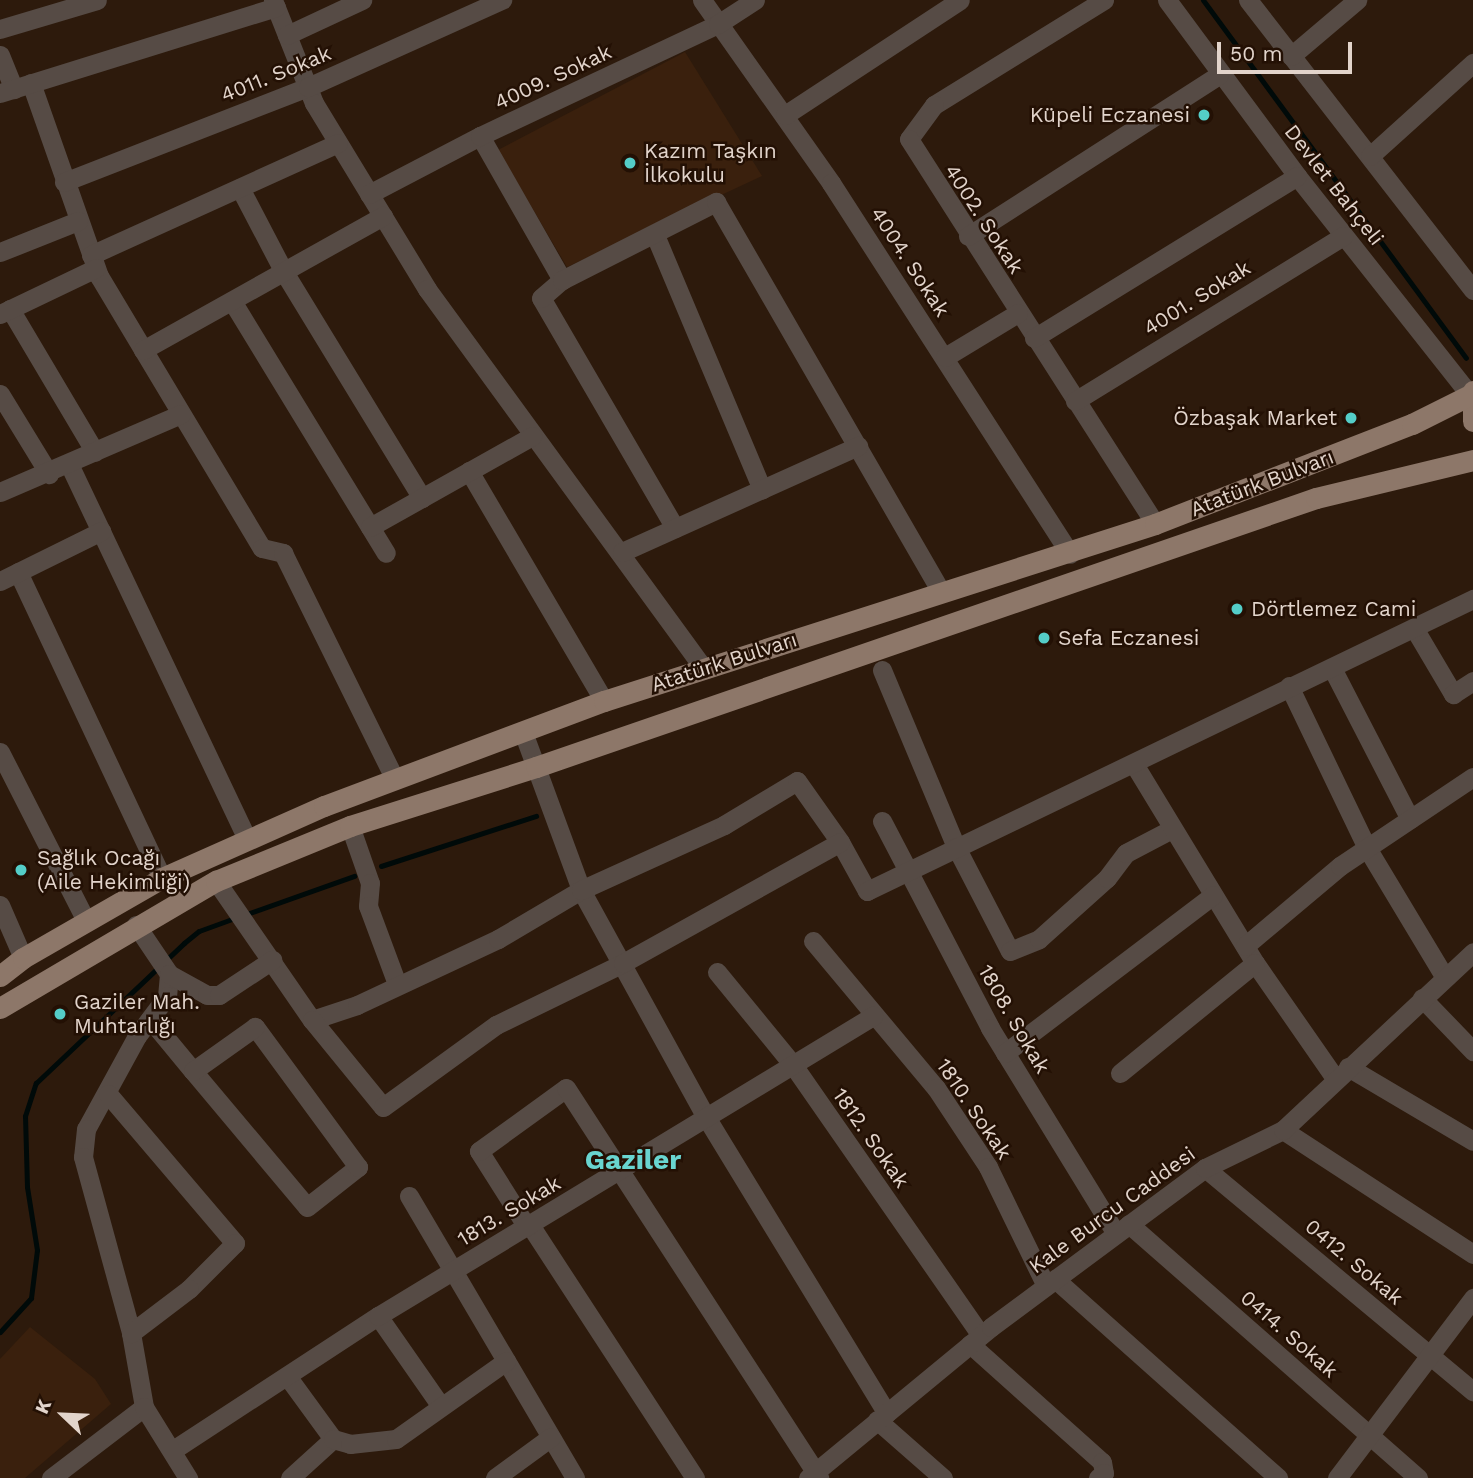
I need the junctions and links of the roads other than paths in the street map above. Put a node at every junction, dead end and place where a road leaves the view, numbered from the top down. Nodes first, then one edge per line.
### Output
1 (97, 0) edge
2 (362, 0) edge
3 (502, 0) edge
4 (702, 0) edge
5 (755, 0) edge
6 (960, 0) edge
7 (1104, 0) edge
8 (1167, 0) edge
9 (1248, 0) edge
10 (1357, 0) edge
11 (274, 4) edge
12 (718, 24) junction
13 (0, 29) edge
14 (287, 35) junction
15 (0, 55) edge
16 (1291, 55) junction
17 (1473, 62) edge
18 (1219, 75) junction
19 (308, 87) junction
20 (15, 88) edge
21 (785, 115) junction
22 (480, 136) junction
23 (338, 143) junction
24 (1370, 156) junction
25 (1297, 176) junction
26 (64, 182) junction
27 (240, 188) junction
28 (369, 194) junction
29 (383, 216) junction
30 (78, 221) junction
31 (655, 235) junction
32 (968, 236) junction
33 (1343, 236) junction
34 (0, 252) edge
35 (94, 261) junction
36 (284, 272) junction
37 (562, 280) junction
38 (1473, 289) edge
39 (232, 301) junction
40 (5, 311) edge
41 (1018, 313) junction
42 (1034, 338) junction
43 (143, 350) junction
44 (945, 357) junction
45 (1471, 393) edge
46 (0, 394) edge
47 (1075, 401) junction
48 (181, 414) junction
49 (1473, 421) edge
50 (532, 436) junction
51 (858, 446) junction
52 (95, 452) junction
53 (1473, 460) edge
54 (69, 464) junction
55 (469, 471) junction
56 (49, 474) junction
57 (762, 489) junction
58 (0, 492) edge
59 (422, 498) junction
60 (1155, 524) junction
61 (370, 527) junction
62 (675, 528) junction
63 (101, 531) junction
64 (622, 552) junction
65 (386, 553) dead end
66 (1070, 554) junction
67 (18, 572) junction
68 (0, 581) edge
69 (941, 592) junction
70 (1473, 599) edge
71 (1414, 628) junction
72 (704, 668) junction
73 (1332, 668) junction
74 (882, 670) dead end
75 (1473, 681) edge
76 (1289, 687) junction
77 (604, 701) junction
78 (523, 732) junction
79 (0, 751) edge
80 (1134, 764) junction
81 (536, 767) junction
82 (1473, 777) edge
83 (395, 780) junction
84 (1410, 819) junction
85 (882, 821) dead end
86 (350, 826) junction
87 (1172, 829) junction
88 (246, 837) junction
89 (840, 842) junction
90 (956, 847) junction
91 (1367, 848) junction
92 (907, 871) junction
93 (162, 878) junction
94 (216, 881) junction
95 (581, 890) junction
96 (1213, 895) junction
97 (0, 905) edge
98 (86, 921) junction
99 (136, 925) junction
100 (813, 942) dead end
101 (1245, 946) junction
102 (1473, 952) edge
103 (23, 958) junction
104 (272, 960) junction
105 (622, 963) junction
106 (1255, 963) junction
107 (164, 967) junction
108 (717, 972) dead end
109 (0, 976) edge
110 (1444, 976) junction
111 (397, 984) junction
112 (1422, 998) junction
113 (0, 1008) edge
114 (873, 1016) junction
115 (150, 1019) junction
116 (312, 1020) junction
117 (1473, 1051) edge
118 (1005, 1053) junction
119 (793, 1065) junction
120 (193, 1071) junction
121 (1341, 1072) junction
122 (1121, 1073) dead end
123 (108, 1094) junction
124 (706, 1117) junction
125 (1283, 1130) junction
126 (1473, 1141) edge
127 (1205, 1168) junction
128 (620, 1172) junction
129 (408, 1196) dead end
130 (528, 1226) junction
131 (1123, 1229) junction
132 (1473, 1254) edge
133 (452, 1272) junction
134 (1051, 1282) junction
135 (1473, 1298) edge
136 (379, 1316) junction
137 (131, 1333) junction
138 (976, 1339) junction
139 (1430, 1355) junction
140 (506, 1360) junction
141 (287, 1376) junction
142 (1473, 1391) edge
143 (440, 1405) junction
144 (144, 1407) junction
145 (882, 1417) junction
146 (1370, 1434) junction
147 (551, 1437) junction
148 (333, 1439) junction
149 (173, 1450) junction
150 (813, 1476) edge
151 (51, 1478) edge
152 (188, 1478) edge
153 (290, 1478) edge
154 (495, 1478) edge
155 (575, 1478) edge
156 (695, 1478) edge
157 (943, 1478) edge
158 (1098, 1478) edge
159 (1278, 1478) edge
160 (1337, 1478) edge
161 (1418, 1478) edge

1 - 13 street
2 - 14 street
3 - 19 street, 4011. Sokak
4 - 12 street, 4004. Sokak
5 - 12 street, 4009. Sokak
6 - 21 street
7 - 32 street, 4002. Sokak
8 - 18 street, Devlet Bahçeli
9 - 16 street
10 - 16 street
11 - 14 street
11 - 20 street
12 - 21 street, 4004. Sokak
12 - 22 street, 4009. Sokak
14 - 19 street
15 - 20 street
16 - 24 street
17 - 24 street
18 - 25 street, Devlet Bahçeli
18 - 32 street
19 - 23 street
19 - 26 street, 4011. Sokak
20 - 26 street
21 - 44 street, 4004. Sokak
22 - 28 street, 4009. Sokak
22 - 37 street
23 - 27 street
23 - 28 street
24 - 38 street
25 - 33 street, Devlet Bahçeli
25 - 42 street
26 - 30 street
27 - 35 street
27 - 36 street
28 - 29 street
29 - 36 street
29 - 50 street
30 - 34 street
30 - 35 street
31 - 37 street
31 - 51 street
31 - 57 street
32 - 41 street, 4002. Sokak
33 - 45 street, Devlet Bahçeli
33 - 47 street, 4001. Sokak
35 - 40 street
35 - 43 street
36 - 39 street
36 - 59 street
37 - 62 street
39 - 43 street
39 - 61 street
40 - 52 street
41 - 42 street, 4002. Sokak
41 - 44 street
42 - 47 street, 4002. Sokak
43 - 48 street
44 - 66 street, 4004. Sokak
45 - 49 main road
45 - 60 main road, Atatürk Bulvarı
46 - 56 street
47 - 60 street, 4002. Sokak
48 - 52 street
48 - 83 street
50 - 55 street
50 - 64 street
51 - 57 street
51 - 69 street
52 - 54 street
53 - 81 main road, Atatürk Bulvarı
54 - 56 street
54 - 63 street
55 - 59 street
55 - 77 street
56 - 58 street
57 - 62 street
59 - 61 street
60 - 66 main road, Atatürk Bulvarı
61 - 65 street
62 - 64 street
63 - 67 street
63 - 88 street
64 - 72 street
66 - 69 main road, Atatürk Bulvarı
67 - 68 street
67 - 93 street
69 - 72 main road, Atatürk Bulvarı
70 - 71 street
71 - 73 street
71 - 75 street
72 - 77 main road, Atatürk Bulvarı
73 - 76 street
73 - 84 street
74 - 90 street
76 - 80 street
76 - 91 street
77 - 78 main road, Atatürk Bulvarı
78 - 81 street
78 - 83 main road, Atatürk Bulvarı
79 - 98 street
80 - 87 street
80 - 90 street
81 - 86 main road, Atatürk Bulvarı
81 - 95 street
82 - 84 street
83 - 88 main road, Atatürk Bulvarı
84 - 91 street
85 - 92 street, 1808. Sokak
86 - 94 main road, Atatürk Bulvarı
86 - 111 street
87 - 90 street
87 - 96 street
88 - 93 main road, Atatürk Bulvarı
89 - 92 street
89 - 95 street
89 - 105 street
90 - 92 street
91 - 101 street
91 - 110 street
92 - 118 street, 1808. Sokak
93 - 98 main road, Atatürk Bulvarı
94 - 99 main road, Atatürk Bulvarı
94 - 104 street
95 - 105 street
95 - 111 street
96 - 101 street
96 - 118 street
97 - 103 street
98 - 103 main road, Atatürk Bulvarı
99 - 107 street
99 - 113 main road, Atatürk Bulvarı
100 - 114 street, 1810. Sokak
101 - 106 street
102 - 110 street, Kale Burcu Caddesi
103 - 109 main road, Atatürk Bulvarı
104 - 107 street
104 - 116 street
105 - 116 street
105 - 124 street
106 - 121 street
106 - 122 street
107 - 115 street
108 - 119 street, 1812. Sokak
110 - 112 street, Kale Burcu Caddesi
111 - 116 street
112 - 117 street
112 - 121 street, Kale Burcu Caddesi
114 - 119 street, 1813. Sokak
114 - 134 street, 1810. Sokak
115 - 120 street
115 - 123 street
118 - 131 street, 1808. Sokak
119 - 124 street, 1813. Sokak
119 - 138 street, 1812. Sokak
120 - 120 street
121 - 125 street, Kale Burcu Caddesi
121 - 126 street
123 - 137 street
123 - 137 street
124 - 128 street, 1813. Sokak
124 - 145 street
125 - 127 street, Kale Burcu Caddesi
125 - 132 street
127 - 131 street, Kale Burcu Caddesi
127 - 139 street, 0412. Sokak
128 - 130 street, 1813. Sokak
128 - 130 street
128 - 150 street
129 - 133 street
130 - 133 street, 1813. Sokak
130 - 156 street
131 - 134 street, Kale Burcu Caddesi
131 - 146 street, 0414. Sokak
133 - 136 street, 1813. Sokak
133 - 140 street
134 - 138 street, Kale Burcu Caddesi
134 - 159 street
135 - 139 street
136 - 141 street, 1813. Sokak
136 - 143 street
137 - 144 street
138 - 145 street, Kale Burcu Caddesi
138 - 158 street, 1812. Sokak
139 - 142 street, 0412. Sokak
139 - 146 street
140 - 143 street
140 - 147 street
141 - 148 street
141 - 149 street, 1813. Sokak
143 - 148 street
144 - 149 street
144 - 151 street
145 - 150 street, Kale Burcu Caddesi
145 - 157 street
146 - 160 street
146 - 161 street, 0414. Sokak
147 - 154 street
147 - 155 street
148 - 153 street
149 - 152 street

